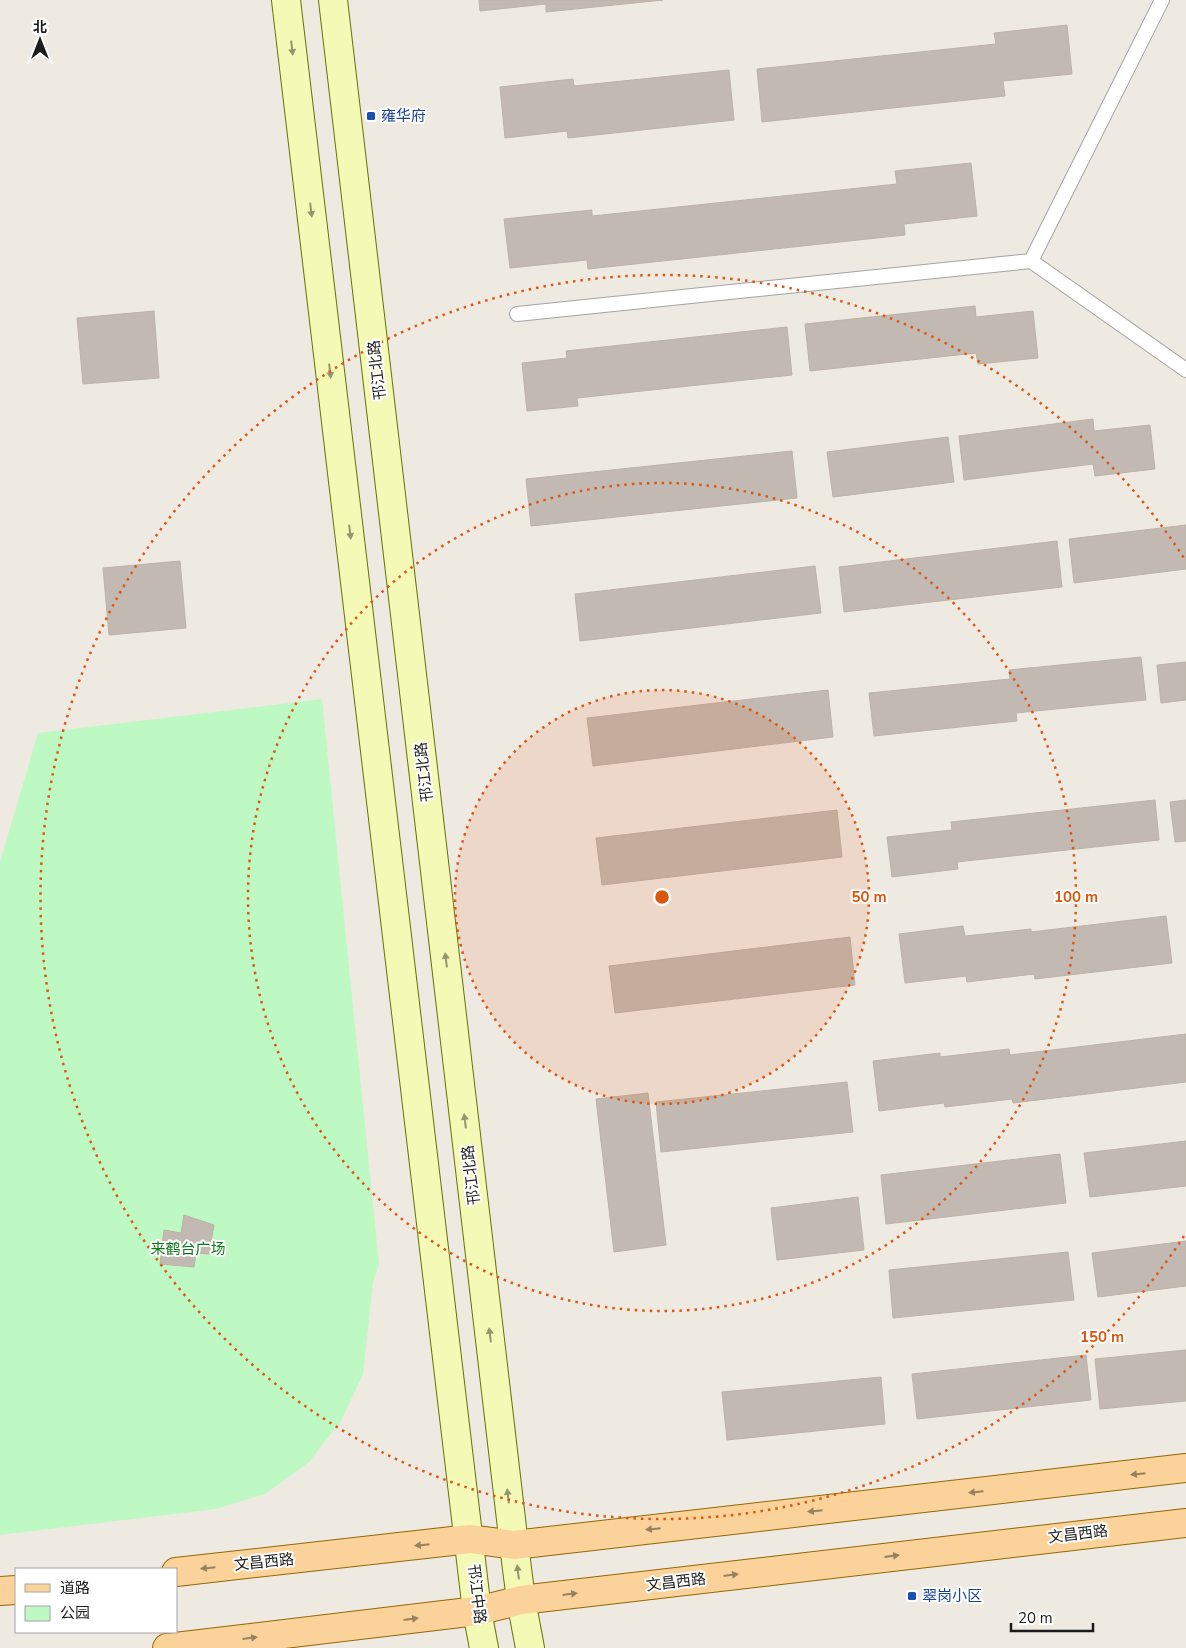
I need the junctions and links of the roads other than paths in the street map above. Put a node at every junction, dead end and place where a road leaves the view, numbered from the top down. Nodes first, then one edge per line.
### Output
1 (286, 0) edge
2 (334, 0) edge
3 (1162, 0) edge
4 (1031, 260) junction
5 (517, 314) dead end
6 (1186, 370) edge
7 (1186, 1468) edge
8 (1186, 1523) edge
9 (470, 1539) junction
10 (514, 1545) junction
11 (178, 1572) edge
12 (15, 1590) edge
13 (0, 1591) edge
14 (521, 1600) junction
15 (478, 1610) junction
16 (166, 1648) edge
17 (484, 1648) edge
18 (530, 1648) edge

1 -> 9 main road
10 -> 2 main road, 邗江北路
3 - 4 lane
4 - 5 lane
4 - 6 lane
7 -> 10 main road, 文昌西路
14 -> 8 main road, 文昌西路
9 - 10 main road, 文昌西路
9 -> 11 main road, 文昌西路
9 - 15 main road, 邗江中路
14 -> 10 main road
12 - 13 main road
14 - 15 main road, 文昌西路
14 - 18 main road
16 -> 15 main road, 文昌西路
15 - 17 main road, 邗江中路

